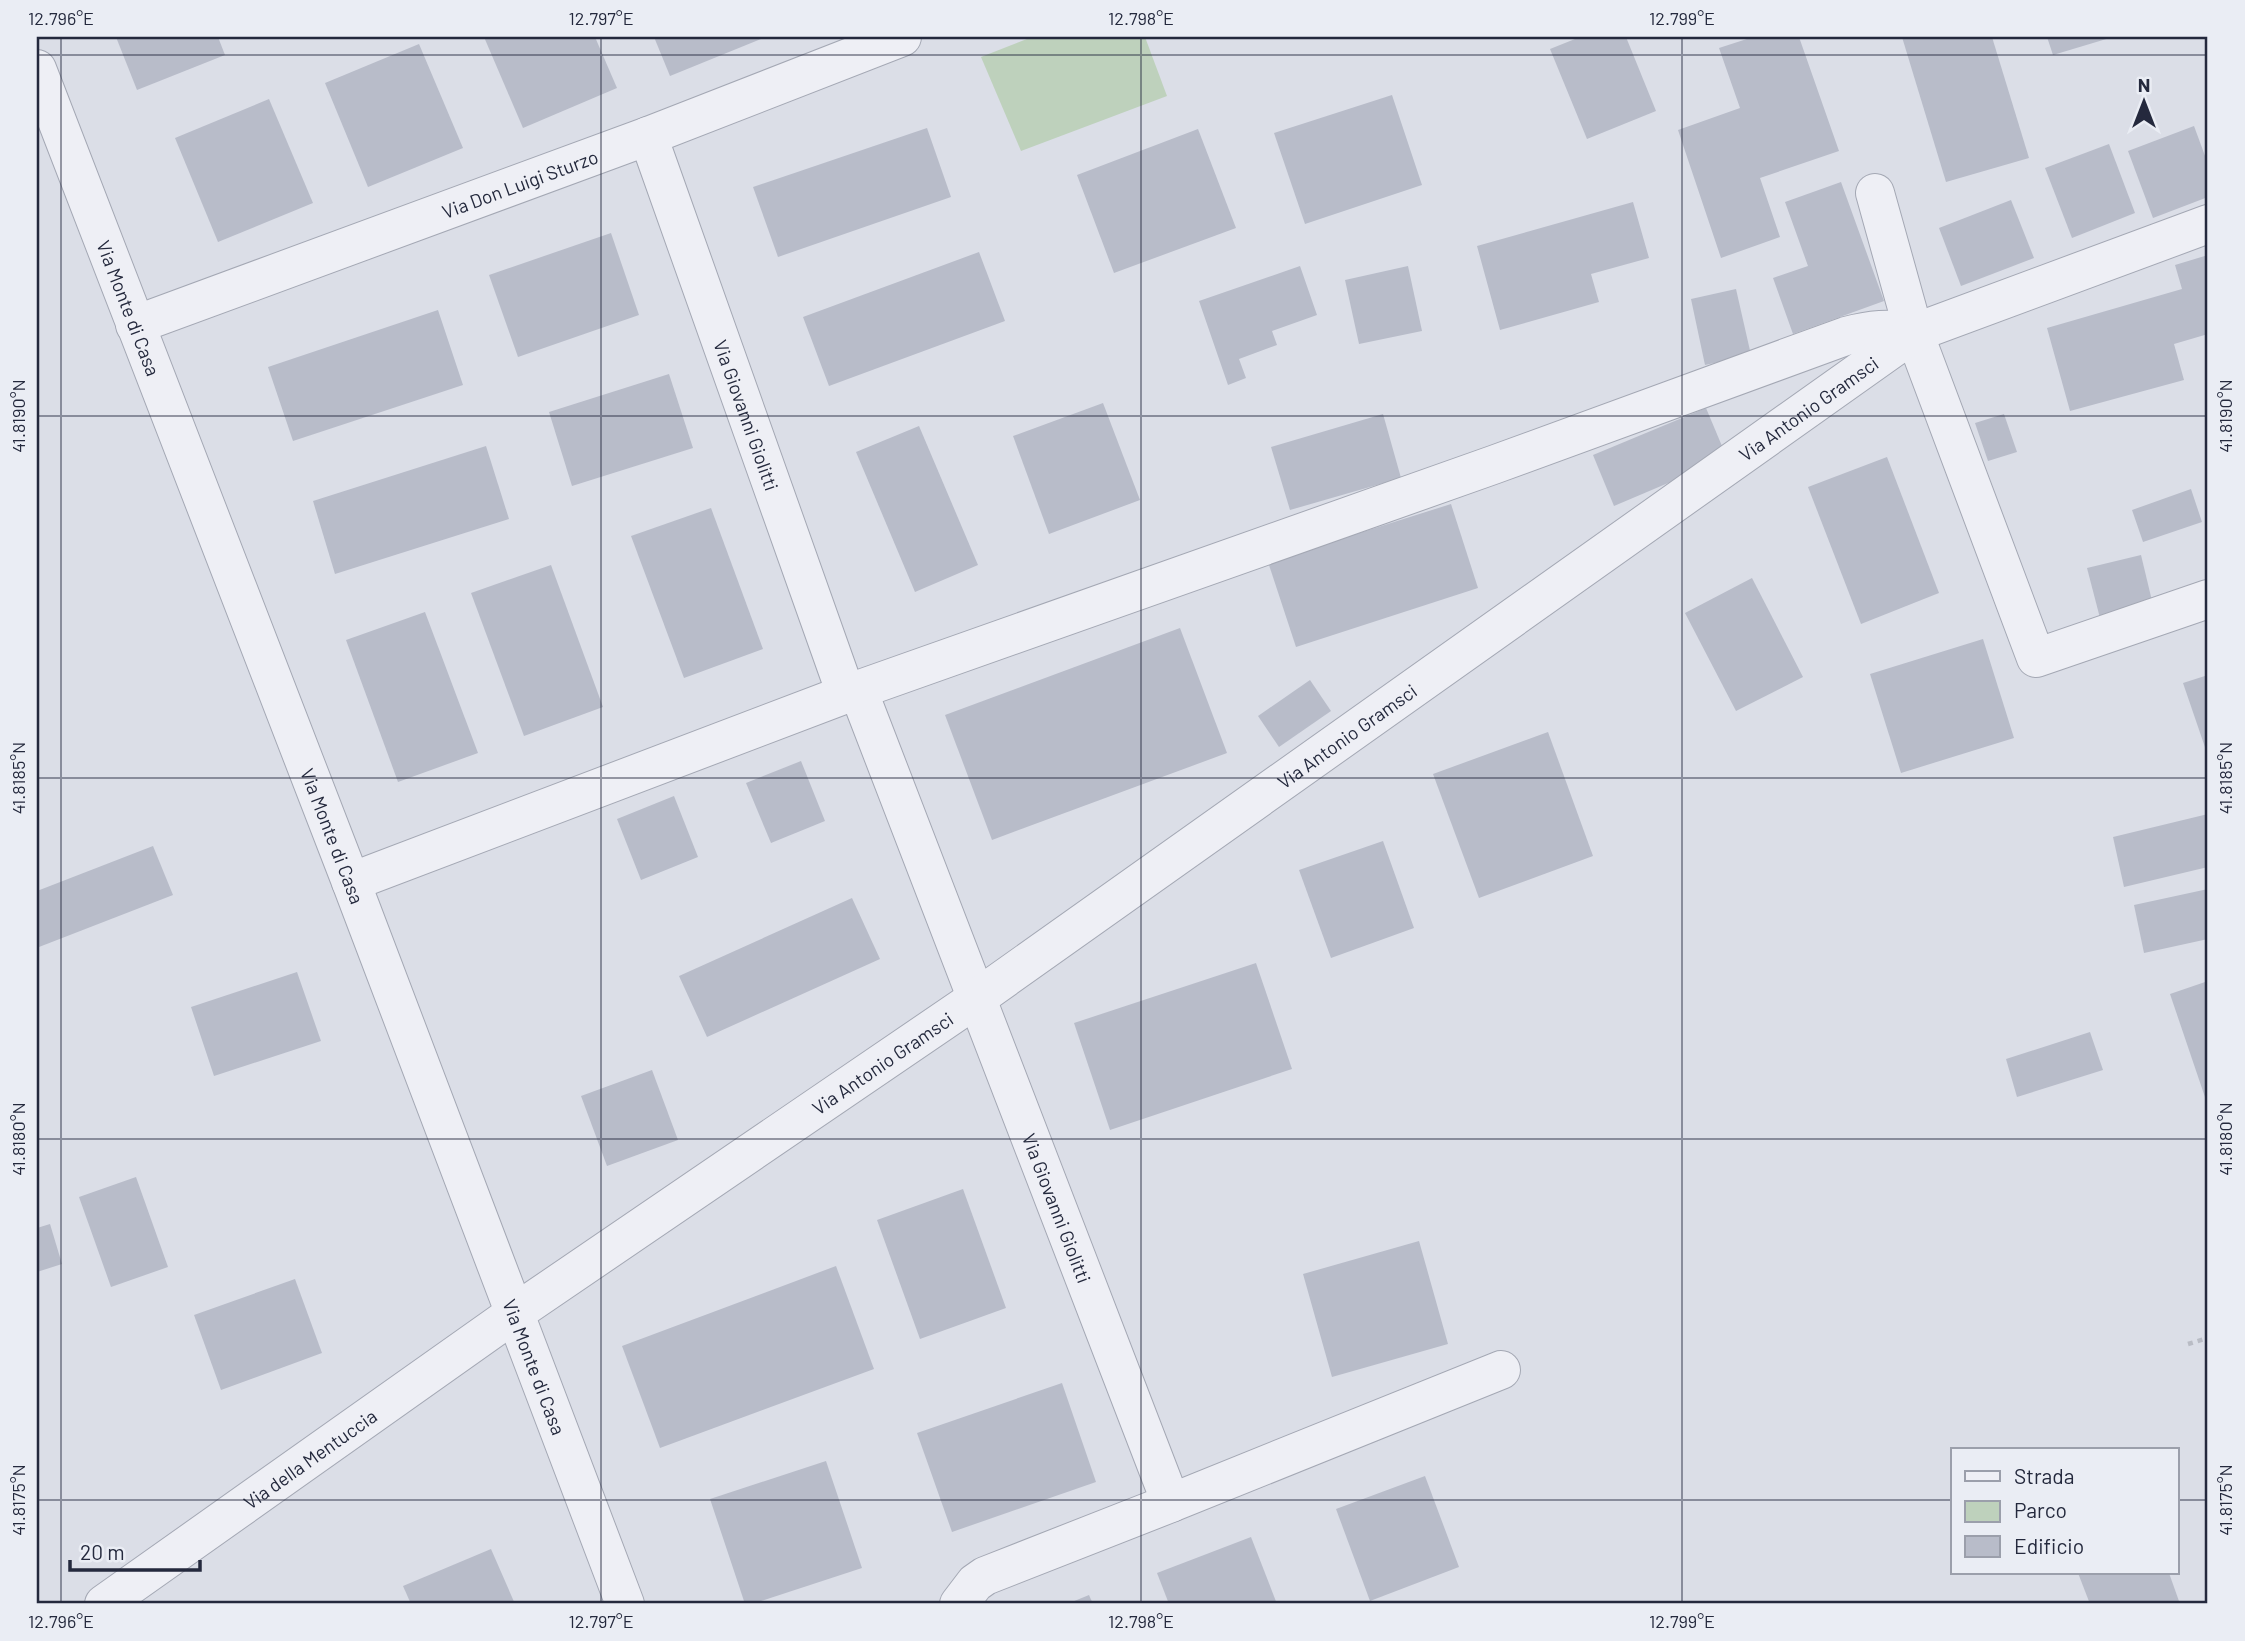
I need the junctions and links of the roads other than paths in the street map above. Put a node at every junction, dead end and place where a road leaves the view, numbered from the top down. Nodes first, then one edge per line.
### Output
1 (902, 37) edge
2 (37, 69) edge
3 (648, 136) junction
4 (1875, 193) dead end
5 (2208, 224) edge
6 (135, 325) junction
7 (1914, 333) junction
8 (2208, 599) edge
9 (852, 692) junction
10 (351, 883) junction
11 (977, 998) junction
12 (515, 1313) junction
13 (1501, 1370) dead end
14 (1171, 1503) junction
15 (104, 1604) edge
16 (625, 1604) edge
17 (958, 1604) edge

1 - 3 street, Via Don Luigi Sturzo
2 - 6 street, Via Monte di Casa
3 - 6 street, Via Don Luigi Sturzo
3 - 9 street, Via Giovanni Giolitti
4 - 7 street
5 - 7 street, Via Antonio Gramsci
6 - 10 street, Via Monte di Casa
7 - 8 street
7 - 9 street
7 - 11 street, Via Antonio Gramsci
9 - 10 street
9 - 11 street, Via Giovanni Giolitti
10 - 12 street, Via Monte di Casa
11 - 12 street, Via Antonio Gramsci
11 - 14 street, Via Giovanni Giolitti
12 - 15 street, Via della Mentuccia
12 - 16 street, Via Monte di Casa
13 - 14 street
14 - 17 street

